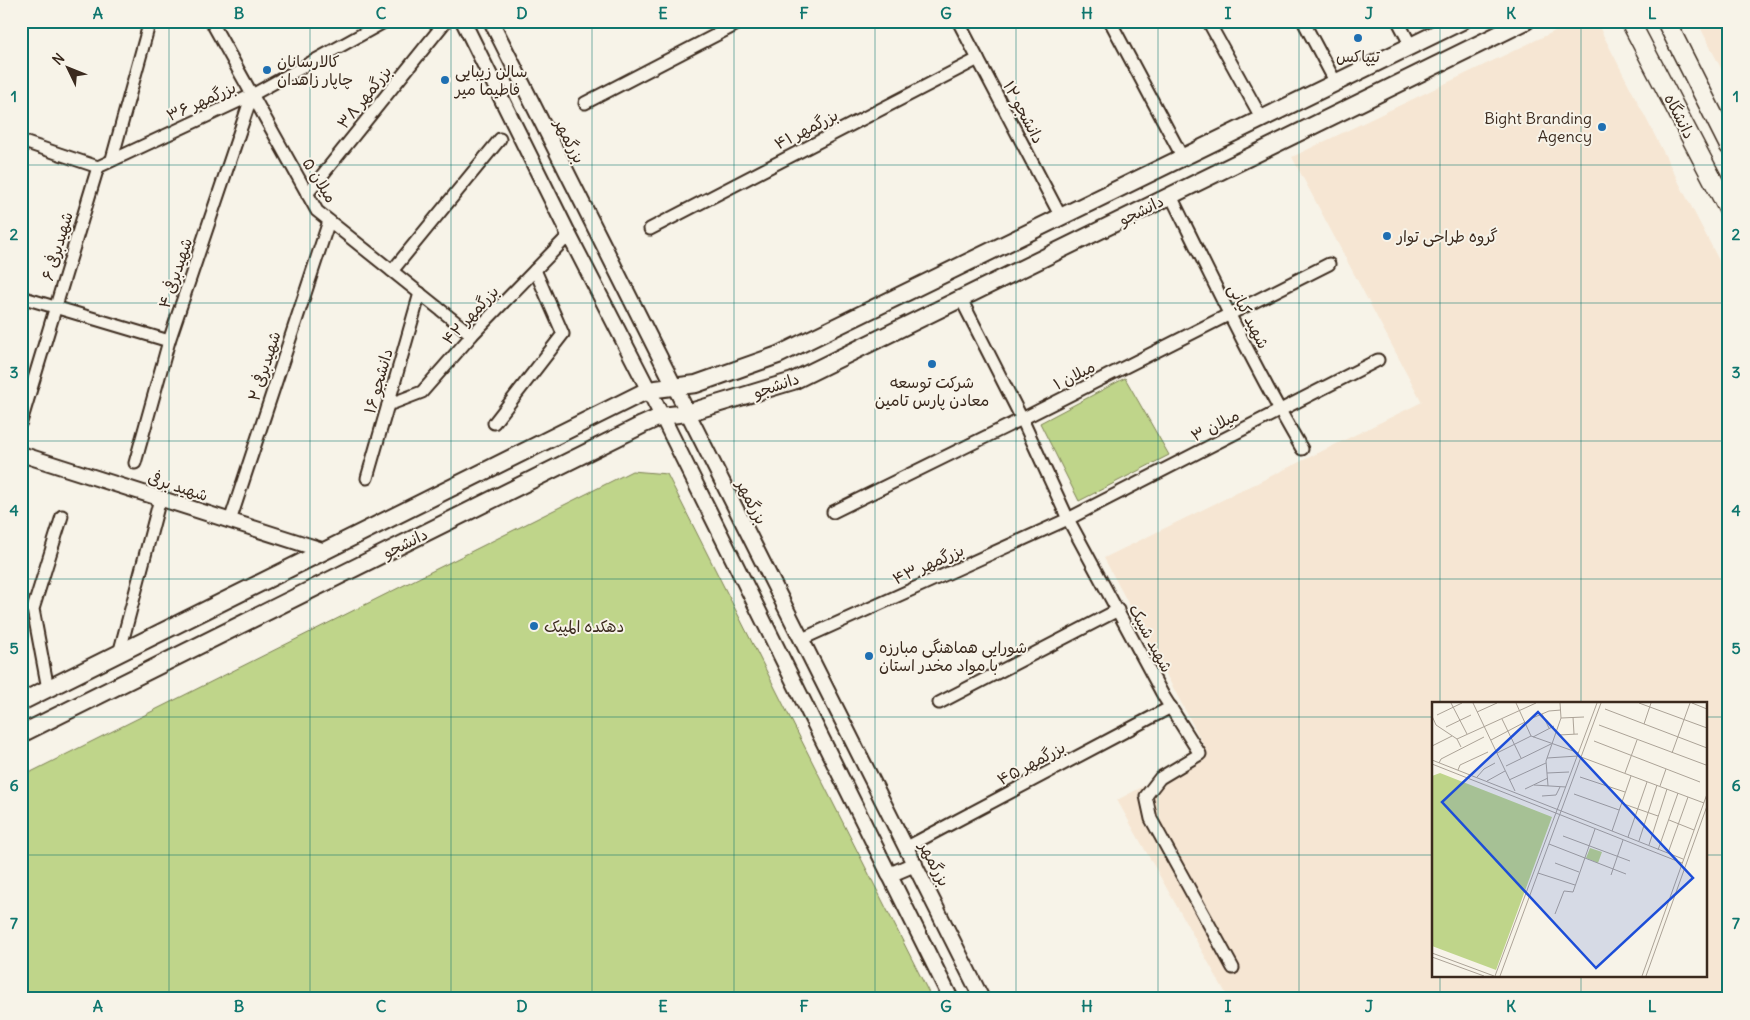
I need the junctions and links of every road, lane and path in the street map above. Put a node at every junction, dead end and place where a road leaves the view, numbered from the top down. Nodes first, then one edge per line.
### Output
1 (211, 21) edge
2 (386, 21) edge
3 (446, 21) edge
4 (463, 21) edge
5 (491, 21) edge
6 (742, 21) edge
7 (958, 21) edge
8 (1110, 21) edge
9 (1208, 21) edge
10 (1303, 21) edge
11 (1398, 21) edge
12 (1462, 21) edge
13 (1526, 21) edge
14 (1630, 21) edge
15 (1666, 21) edge
16 (146, 22) edge
17 (1411, 46) junction
18 (978, 59) junction
19 (1336, 83) junction
20 (252, 95) junction
21 (585, 103) dead end
22 (1262, 119) junction
23 (500, 139) dead end
24 (21, 141) edge
25 (1729, 146) edge
26 (1182, 158) junction
27 (112, 159) junction
28 (98, 167) junction
29 (307, 194) junction
30 (1171, 196) junction
31 (1729, 211) edge
32 (1061, 217) junction
33 (329, 221) junction
34 (650, 229) dead end
35 (569, 235) junction
36 (1328, 264) dead end
37 (535, 270) junction
38 (392, 271) junction
39 (420, 293) junction
40 (21, 297) edge
41 (961, 299) junction
42 (56, 307) junction
43 (1230, 315) junction
44 (472, 335) junction
45 (169, 341) junction
46 (1378, 360) dead end
47 (674, 387) junction
48 (648, 390) junction
49 (388, 406) junction
50 (1279, 410) junction
51 (687, 413) junction
52 (662, 416) junction
53 (1022, 419) junction
54 (21, 422) edge
55 (494, 423) dead end
56 (1302, 449) dead end
57 (21, 454) edge
58 (135, 463) dead end
59 (367, 478) dead end
60 (160, 498) junction
61 (832, 512) dead end
62 (62, 516) dead end
63 (1068, 519) junction
64 (230, 521) junction
65 (325, 551) junction
66 (21, 605) edge
67 (33, 609) junction
68 (1118, 610) junction
69 (802, 639) junction
70 (119, 654) junction
71 (48, 689) junction
72 (21, 702) edge
73 (939, 702) dead end
74 (1171, 707) junction
75 (21, 734) edge
76 (907, 847) junction
77 (915, 864) junction
78 (889, 875) junction
79 (1233, 968) dead end
80 (951, 999) edge
81 (982, 999) edge

1 - 20 street, میلان ۵
2 - 20 street, بزرگمهر ۳۶
3 - 29 street, بزرگمهر ۳۸
4 - 35 street
5 - 47 street, بزرگمهر
6 - 21 street
7 - 18 street, دانشجو ۱۲
8 - 26 street
9 - 22 street
10 - 19 street
11 - 17 street
12 - 17 main road, دانشجو
13 - 30 main road, دانشجو
14 - 31 main road, دانشگاه
15 - 25 main road, دانشگاه
16 - 27 street
17 - 19 main road, دانشجو
18 - 32 street, دانشجو ۱۲
18 - 34 street, بزرگمهر ۴۱
19 - 22 main road, دانشجو
20 - 27 street, بزرگمهر ۳۶
20 - 29 street, میلان ۵
20 - 45 street, شهیدبرفی ۴
22 - 26 main road, دانشجو
23 - 38 street
24 - 28 street
26 - 32 main road, دانشجو
27 - 28 street, بزرگمهر ۳۶
28 - 42 street, شهیدبرفی ۶
29 - 33 street, میلان ۵
30 - 41 main road, دانشجو
30 - 43 street, شهید کیانی
32 - 47 main road, دانشجو
33 - 38 street, میلان ۵
33 - 64 street, شهیدبرفی ۲
35 - 37 street, بزرگمهر ۴۲
35 - 48 street
36 - 43 street, میلان ۱
37 - 44 street, بزرگمهر ۴۲
37 - 55 street
38 - 39 street, میلان ۵
39 - 44 street, میلان ۵
39 - 49 street, دانشجو ۱۶
40 - 42 street
41 - 51 main road, دانشجو
41 - 53 street, شهید شیبک
42 - 45 street
42 - 54 street, شهیدبرفی ۶
43 - 50 street, شهید کیانی
43 - 53 street, میلان ۱
44 - 49 street, بزرگمهر ۴۲
45 - 58 street, شهیدبرفی ۴
46 - 50 street, میلان ۳
47 - 48 main road, دانشجو
47 - 51 street, بزرگمهر
48 - 52 street
48 - 65 main road, دانشجو
49 - 59 street, دانشجو ۱۶
50 - 56 street, شهید کیانی
50 - 63 street, میلان ۳
51 - 52 main road, دانشجو
51 - 69 street, بزرگمهر
52 - 75 main road, دانشجو
52 - 78 street
53 - 61 street, میلان ۱
53 - 63 street, شهید شیبک
57 - 60 street, شهید برفی
60 - 64 street, شهید برفی
60 - 70 street
62 - 67 street
63 - 68 street, شهید شیبک
63 - 69 street, بزرگمهر ۴۳
64 - 65 street, شهید برفی
65 - 70 main road, دانشجو
66 - 67 street
67 - 71 street
68 - 73 street
68 - 74 street, شهید شیبک
69 - 76 street, بزرگمهر
70 - 71 main road, دانشجو
71 - 72 main road, دانشجو
74 - 76 street, بزرگمهر ۴۵
74 - 79 street, شهید شیبک
76 - 77 street, بزرگمهر
77 - 78 street
77 - 81 street, بزرگمهر
78 - 80 street

